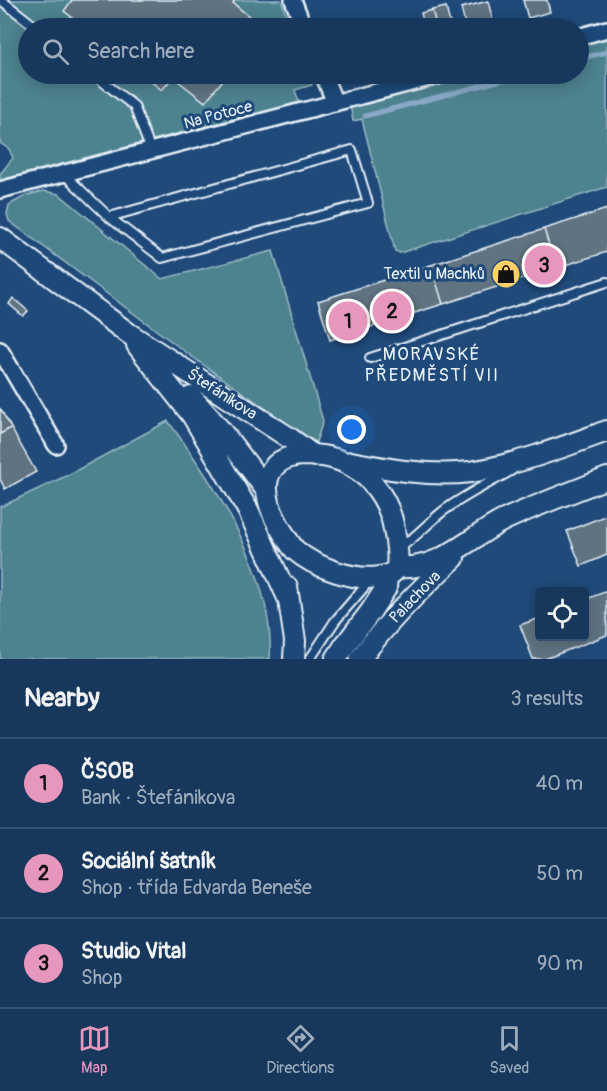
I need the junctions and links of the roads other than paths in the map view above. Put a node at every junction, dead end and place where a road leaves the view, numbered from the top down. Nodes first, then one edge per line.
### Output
1 (1, 0) edge
2 (293, 0) edge
3 (24, 18) edge
4 (300, 18) edge
5 (607, 29) edge
6 (589, 34) edge
7 (106, 84) edge
8 (327, 84) edge
9 (407, 84) edge
10 (335, 103) junction
11 (151, 152) junction
12 (63, 173) junction
13 (0, 190) edge
14 (109, 217) junction
15 (0, 238) edge
16 (607, 282) edge
17 (128, 333) junction
18 (0, 350) edge
19 (370, 358) dead end
20 (607, 431) edge
21 (56, 446) dead end
22 (547, 452) junction
23 (314, 456) junction
24 (342, 461) junction
25 (607, 478) edge
26 (267, 491) junction
27 (278, 525) junction
28 (474, 539) junction
29 (388, 568) junction
30 (289, 600) junction
31 (294, 659) edge
32 (310, 659) edge
33 (336, 659) edge
34 (360, 659) edge

1 - 3 lane
2 - 4 street
5 - 6 street
7 - 11 lane
8 - 10 street
9 - 10 street, Na Potoce
10 - 11 street, Na Potoce
11 - 12 street, Na Potoce
12 - 13 street, Na Potoce
12 - 14 lane
14 - 14 lane
15 - 17 street, Štefánikova
16 - 19 lane
17 - 23 street, Štefánikova
17 - 26 street, Štefánikova
17 - 30 street
18 - 21 street
20 - 22 street
22 - 24 street
22 - 29 lane
23 - 24 street
23 - 26 street
24 - 29 street
25 - 28 street
26 - 27 street
27 - 29 street
27 - 30 street
28 - 29 street
28 - 34 street, Palachova
29 - 32 lane
29 - 33 street
30 - 31 street

